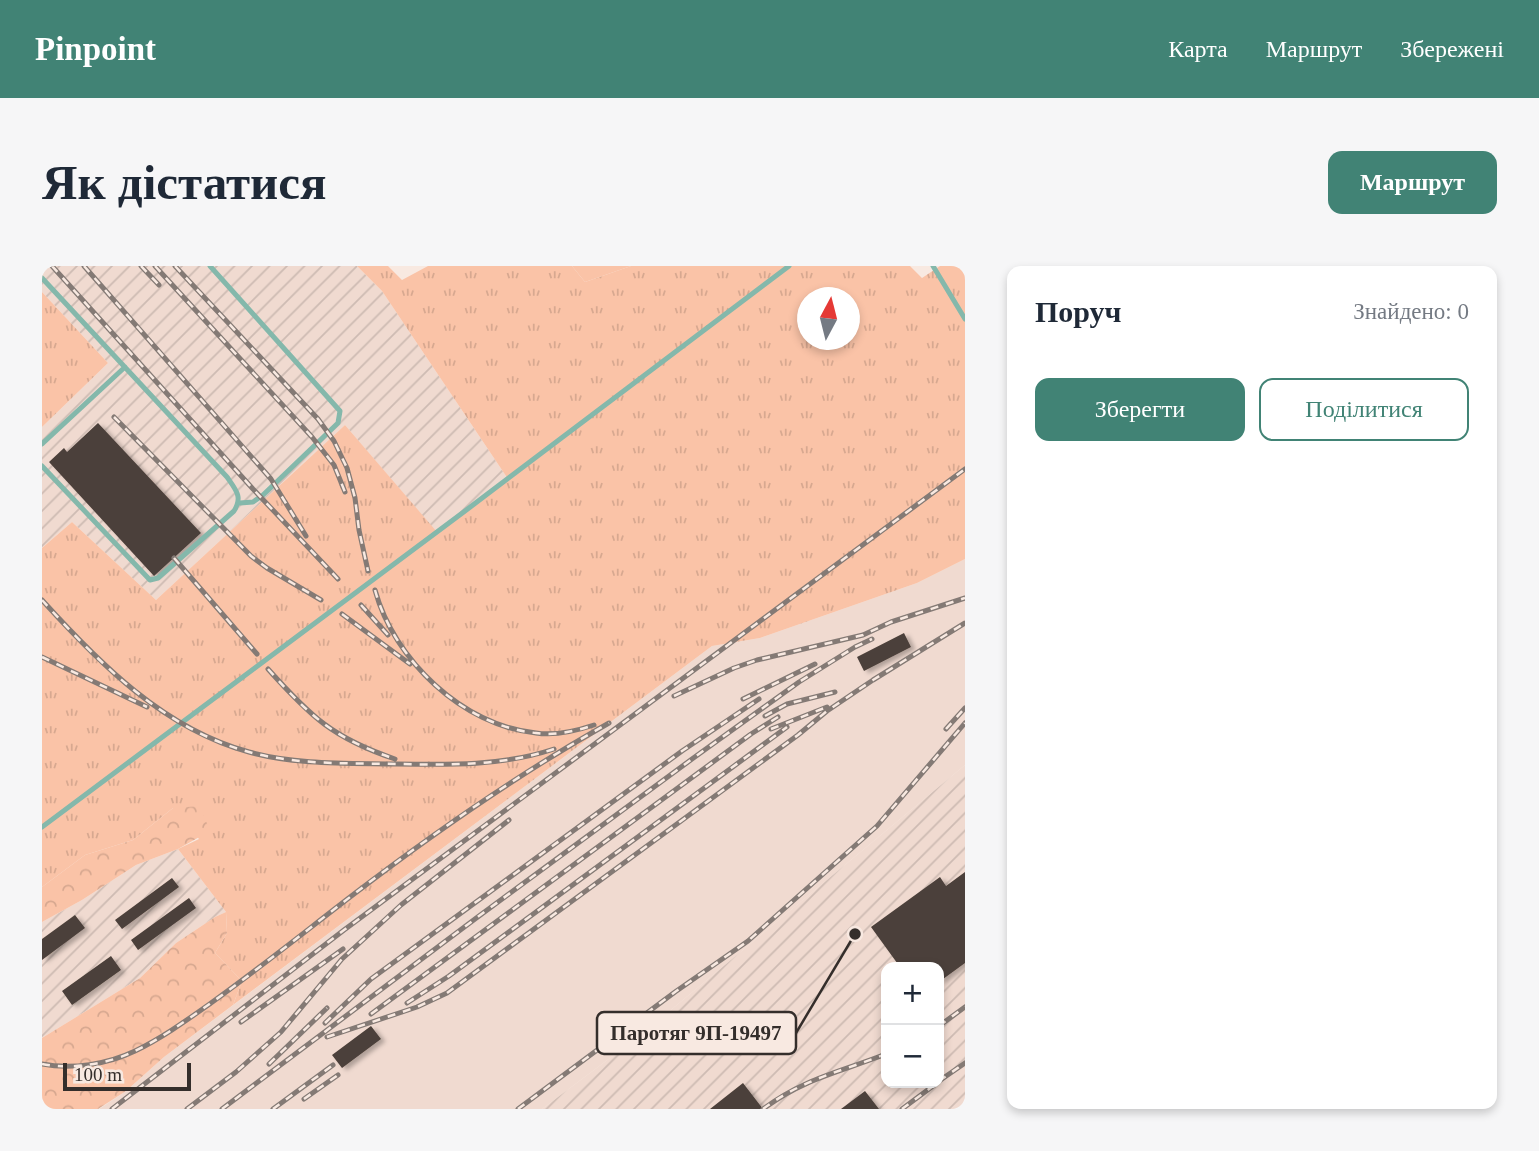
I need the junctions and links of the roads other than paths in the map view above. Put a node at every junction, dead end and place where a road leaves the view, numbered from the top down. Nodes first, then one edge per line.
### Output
1 (210, 266) edge
2 (789, 266) edge
3 (933, 266) edge
4 (42, 278) edge
5 (965, 319) edge
6 (125, 367) junction
7 (42, 444) edge
8 (42, 466) edge
9 (240, 503) junction
10 (42, 827) edge

1 - 9 lane
2 - 10 lane
3 - 5 lane
4 - 6 lane
6 - 7 lane
6 - 9 lane
8 - 9 lane

